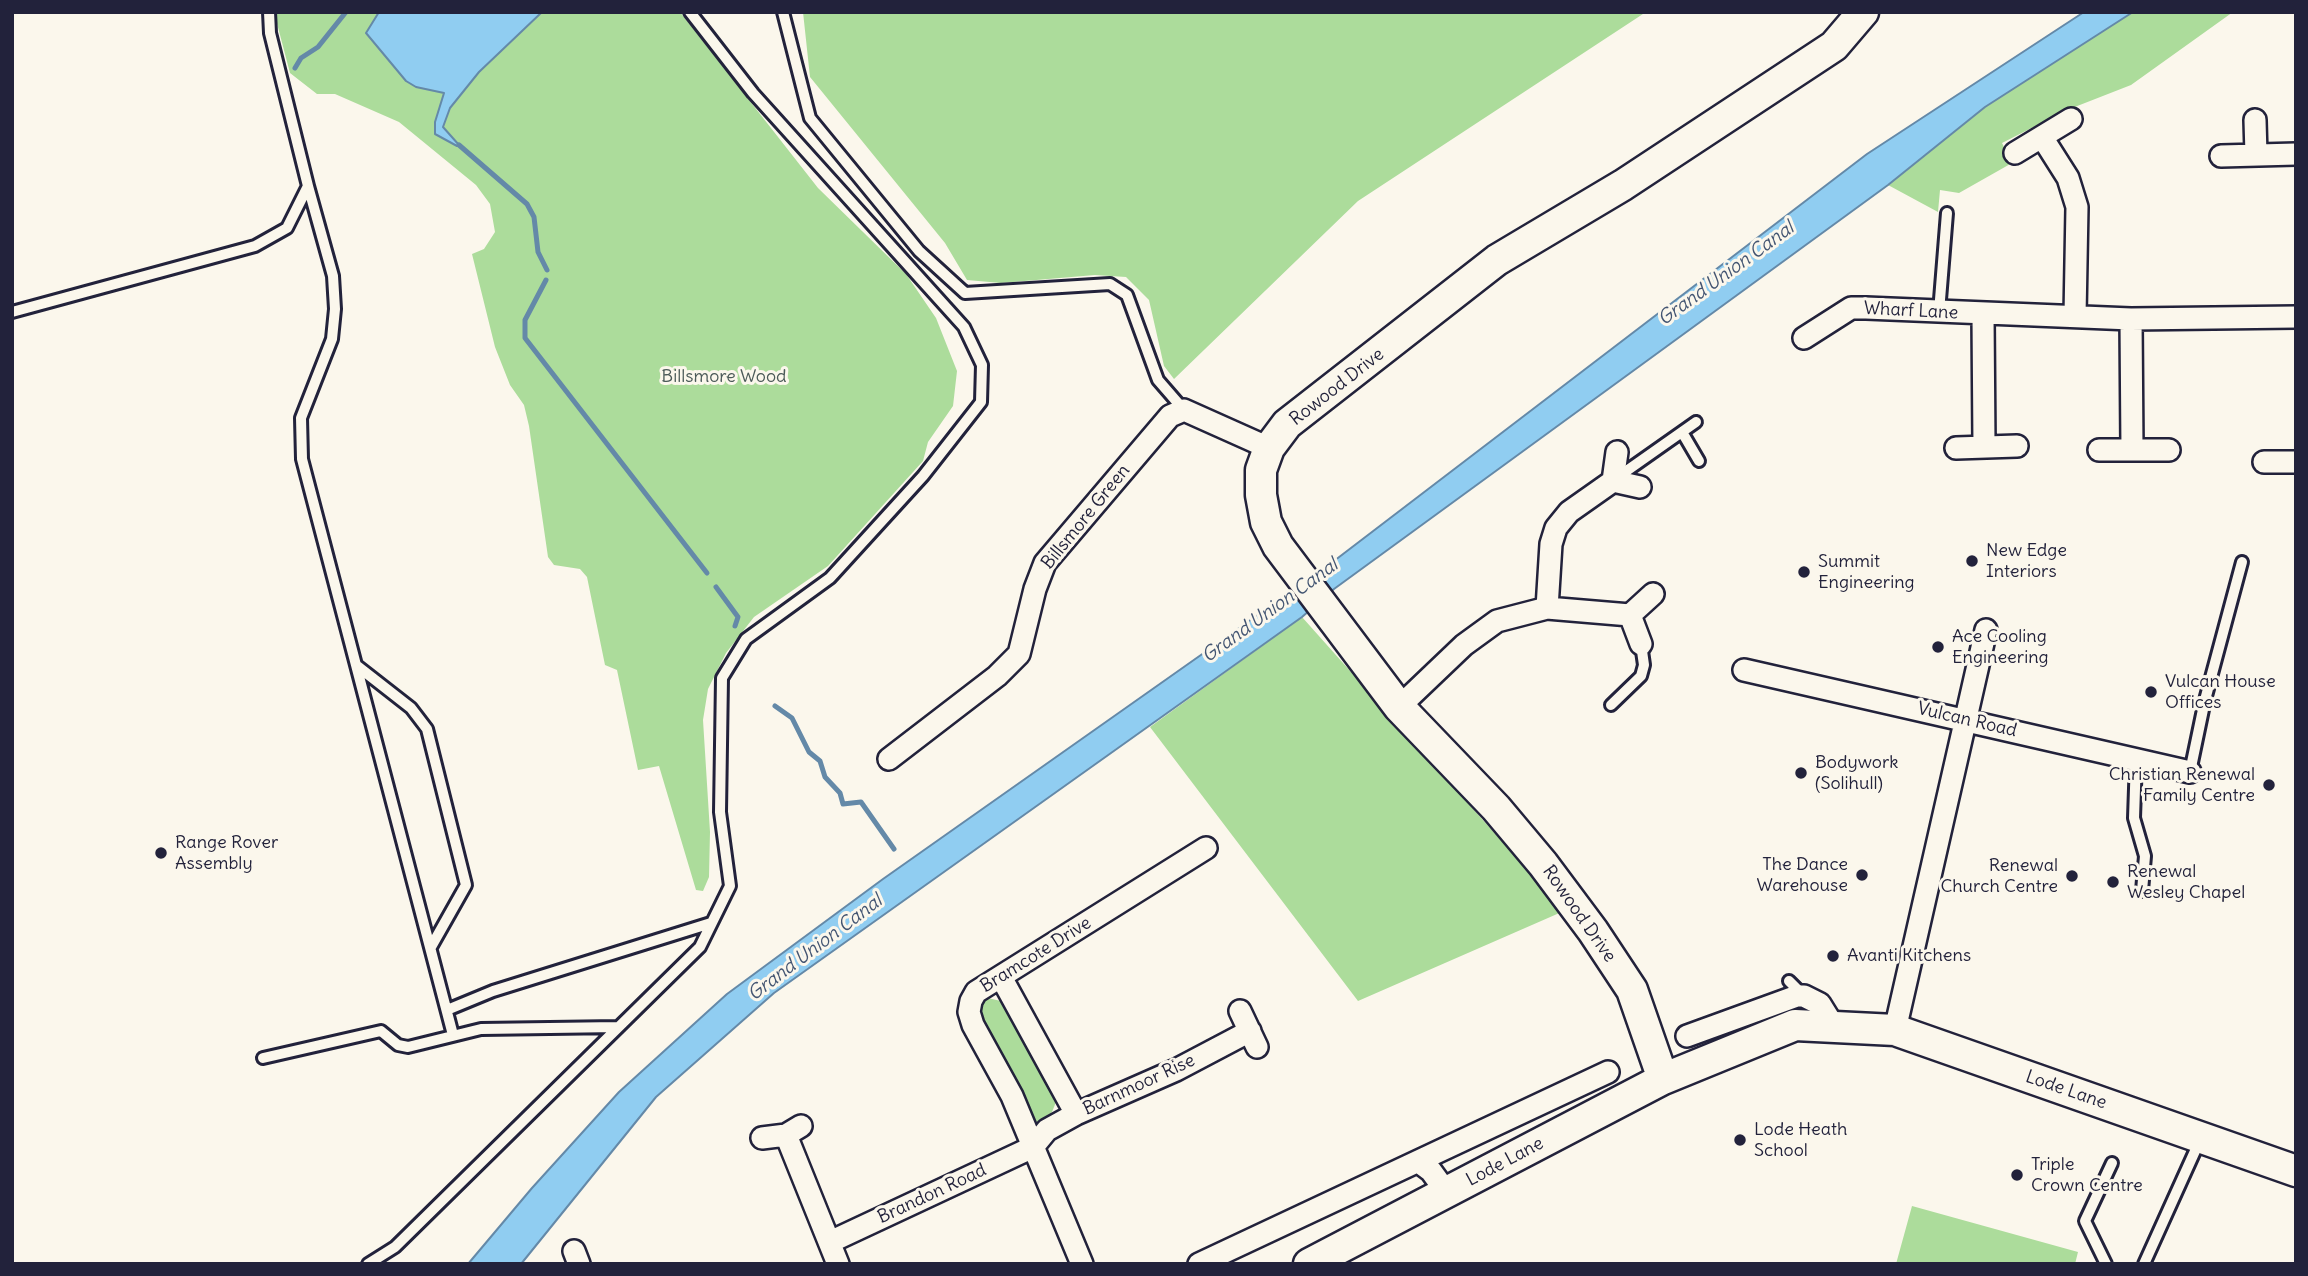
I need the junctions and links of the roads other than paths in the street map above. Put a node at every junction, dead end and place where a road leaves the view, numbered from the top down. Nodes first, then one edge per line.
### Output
1 (269, 12) edge
2 (690, 12) edge
3 (783, 12) edge
4 (1863, 12) edge
5 (2071, 120) dead end
6 (2255, 120) dead end
7 (2042, 137) junction
8 (2015, 153) dead end
9 (2296, 154) edge
10 (2256, 155) junction
11 (2221, 156) dead end
12 (308, 186) junction
13 (1947, 213) dead end
14 (12, 312) edge
15 (1939, 312) junction
16 (1983, 315) junction
17 (2075, 316) junction
18 (2296, 317) edge
19 (2131, 319) junction
20 (1804, 338) dead end
21 (1184, 410) junction
22 (1696, 422) dead end
23 (1682, 432) junction
24 (1984, 446) junction
25 (2017, 446) dead end
26 (1269, 448) junction
27 (1956, 448) dead end
28 (2099, 450) dead end
29 (2132, 450) junction
30 (2169, 450) dead end
31 (1617, 452) dead end
32 (1699, 461) dead end
33 (2264, 462) dead end
34 (2296, 462) edge
35 (1613, 481) junction
36 (1640, 487) dead end
37 (2242, 562) dead end
38 (1653, 594) dead end
39 (1547, 608) junction
40 (1630, 615) junction
41 (1986, 630) dead end
42 (1641, 644) joint
43 (356, 666) junction
44 (1744, 670) dead end
45 (1611, 705) dead end
46 (1399, 707) junction
47 (1968, 720) junction
48 (888, 759) dead end
49 (2136, 759) junction
50 (2190, 772) joint
51 (1206, 848) dead end
52 (2142, 891) dead end
53 (711, 923) junction
54 (431, 947) junction
55 (1001, 977) junction
56 (447, 1010) junction
57 (1240, 1011) dead end
58 (1833, 1025) junction
59 (618, 1027) junction
60 (1895, 1030) junction
61 (453, 1035) junction
62 (1687, 1037) dead end
63 (263, 1058) dead end
64 (1608, 1072) dead end
65 (1663, 1079) junction
66 (1076, 1114) junction
67 (2202, 1137) junction
68 (762, 1138) dead end
69 (1033, 1147) junction
70 (1419, 1162) junction
71 (2112, 1163) dead end
72 (2296, 1171) edge
73 (1447, 1193) junction
74 (830, 1242) junction
75 (368, 1264) edge
76 (838, 1264) edge
77 (1082, 1264) edge
78 (1199, 1264) edge
79 (1309, 1264) edge
80 (2106, 1264) edge
81 (2144, 1264) edge

1 - 12 lane
2 - 53 lane
3 - 21 lane
4 - 26 street, Rowood Drive
5 - 7 street
6 - 10 street
7 - 8 street
7 - 17 street
9 - 10 street
10 - 11 street
12 - 14 lane
12 - 43 lane
13 - 15 lane
15 - 16 street, Wharf Lane
15 - 20 street, Wharf Lane
16 - 17 street, Wharf Lane
16 - 24 street, Wharf Lane
17 - 19 street, Wharf Lane
18 - 19 street, Wharf Lane
19 - 29 street
21 - 26 street
21 - 48 street, Billsmore Green
22 - 23 lane
23 - 32 lane
23 - 35 lane
24 - 25 street
24 - 27 street
26 - 46 street, Rowood Drive
28 - 29 street
29 - 30 street
31 - 35 street
33 - 34 street
35 - 36 street
35 - 39 street
37 - 50 lane
38 - 40 street
39 - 40 street
39 - 46 street
40 - 42 street
41 - 47 street
42 - 45 lane
43 - 54 lane
43 - 54 lane
44 - 47 street, Vulcan Road
46 - 65 street, Rowood Drive
47 - 49 street, Vulcan Road
47 - 60 street
49 - 50 street, Vulcan Road
49 - 52 lane
51 - 55 street, Bramcote Drive
53 - 56 lane
53 - 59 lane
54 - 56 lane
55 - 66 street
55 - 69 street, Bramcote Drive
56 - 61 lane
57 - 66 street, Barnmoor Rise
58 - 60 street, Lode Lane
58 - 62 street
58 - 65 street, Lode Lane
59 - 61 lane
59 - 75 lane
60 - 67 street, Lode Lane
61 - 63 lane
64 - 70 street, Lode Lane
65 - 73 street, Lode Lane
66 - 69 street, Barnmoor Rise
67 - 72 street, Lode Lane
67 - 81 lane
68 - 74 street
69 - 74 street, Brandon Road
69 - 77 street, Bramcote Drive
70 - 73 street, Lode Lane
70 - 78 street, Lode Lane
71 - 80 lane
73 - 79 street, Lode Lane
74 - 76 street

